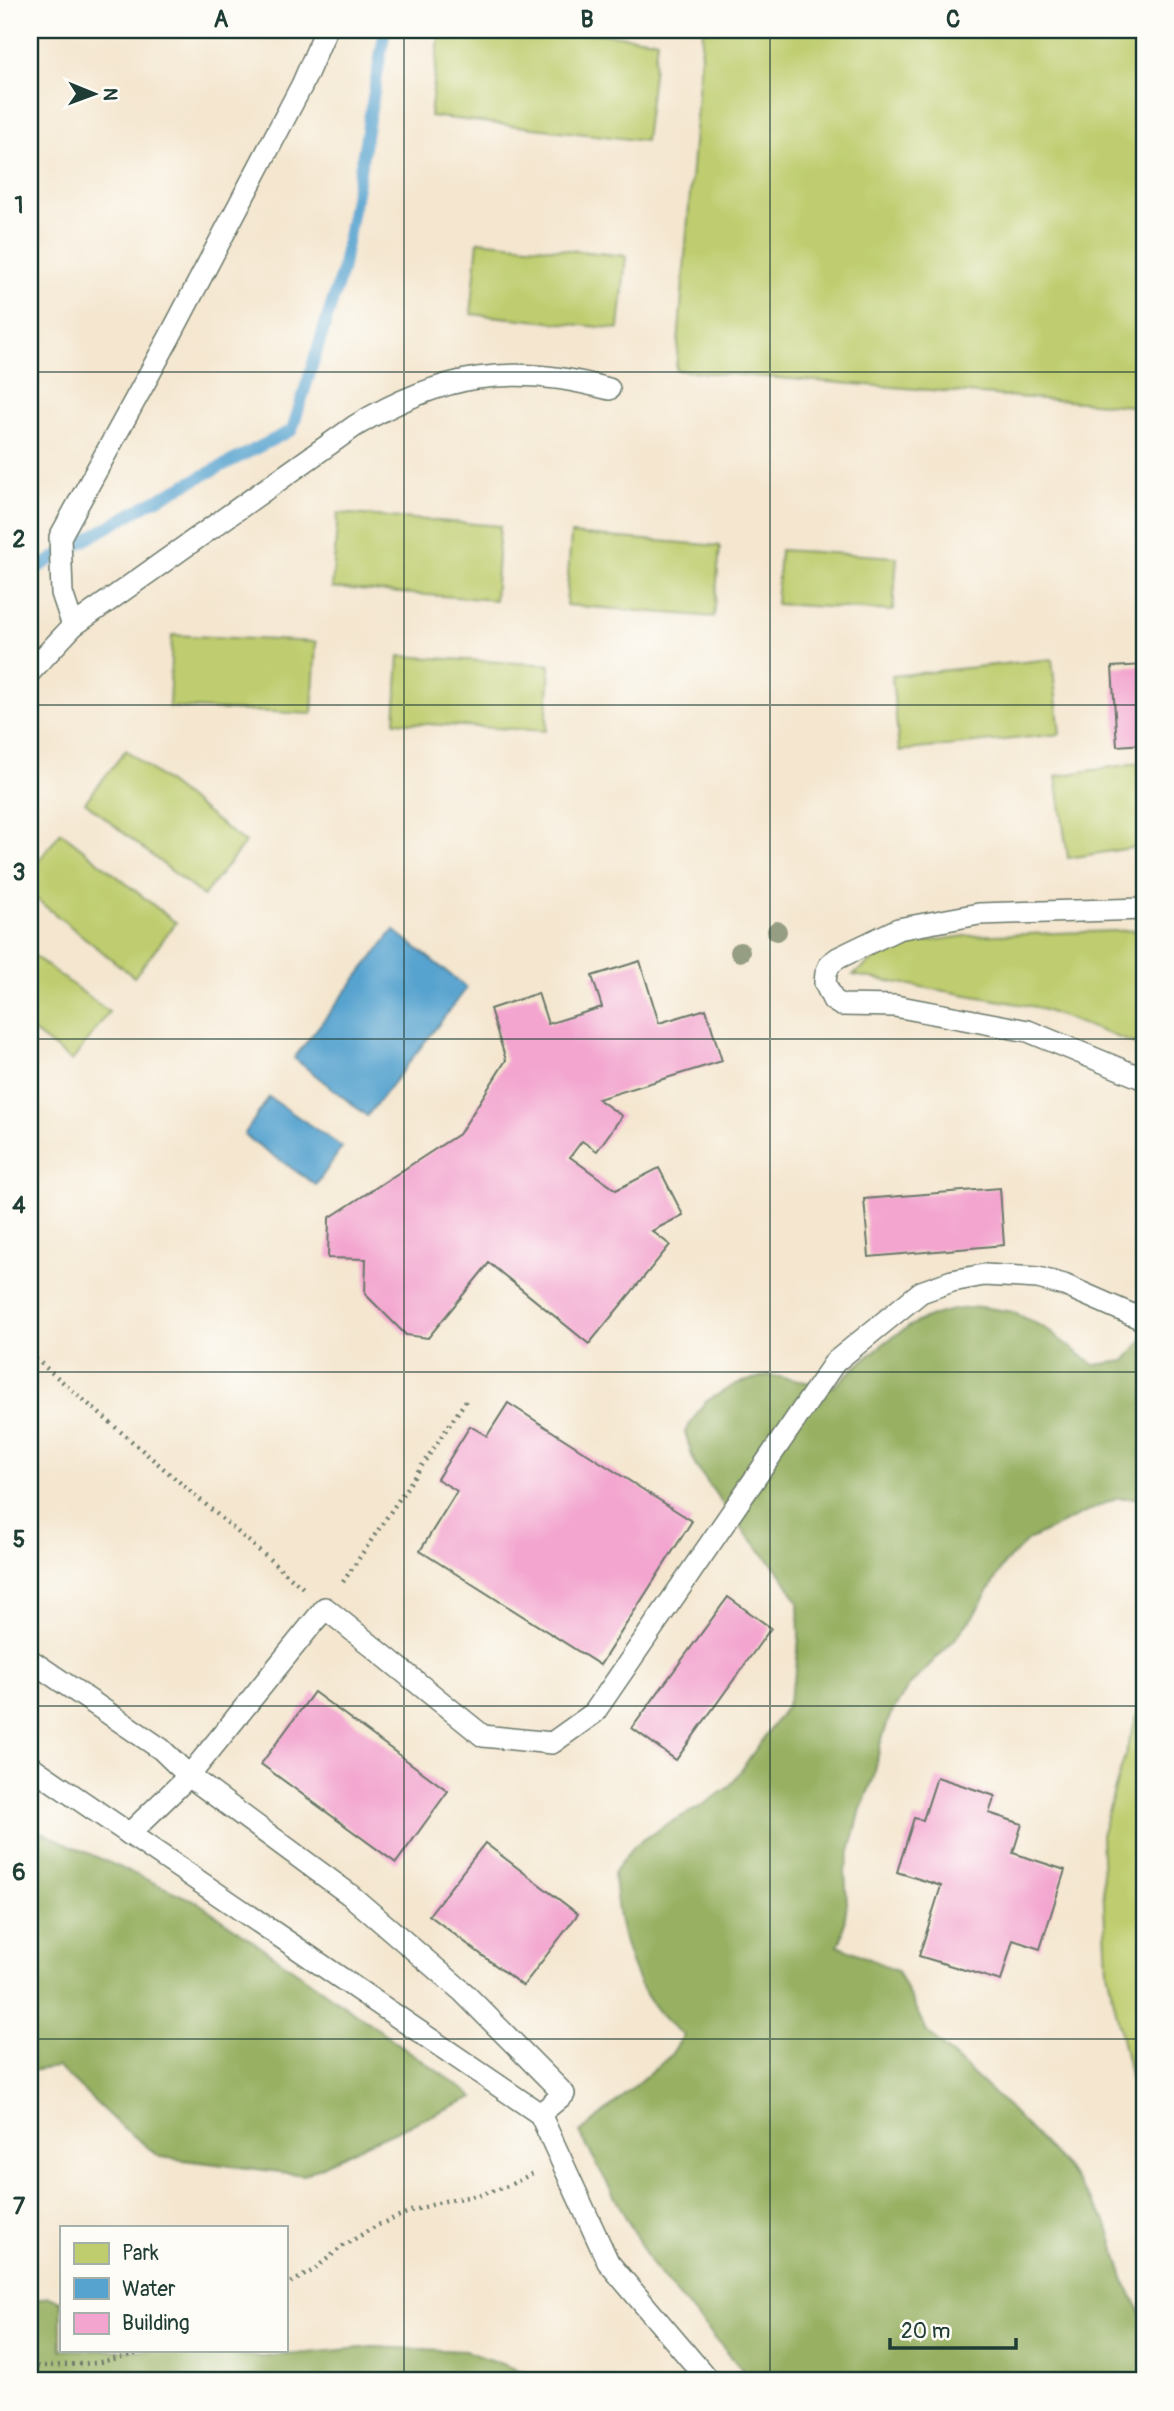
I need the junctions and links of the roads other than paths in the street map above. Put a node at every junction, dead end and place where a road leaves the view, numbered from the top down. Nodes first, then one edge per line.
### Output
1 (326, 30) edge
2 (610, 388) dead end
3 (73, 626) junction
4 (30, 671) edge
5 (1144, 909) edge
6 (1144, 1079) edge
7 (1144, 1320) edge
8 (30, 1660) edge
9 (30, 1766) edge
10 (189, 1776) junction
11 (129, 1834) junction
12 (540, 2114) junction
13 (709, 2381) edge

1 - 3 lane
2 - 3 lane
3 - 4 lane
5 - 6 lane
7 - 10 lane
8 - 10 lane
9 - 11 lane
10 - 11 lane
10 - 12 lane
11 - 12 lane
12 - 13 lane

